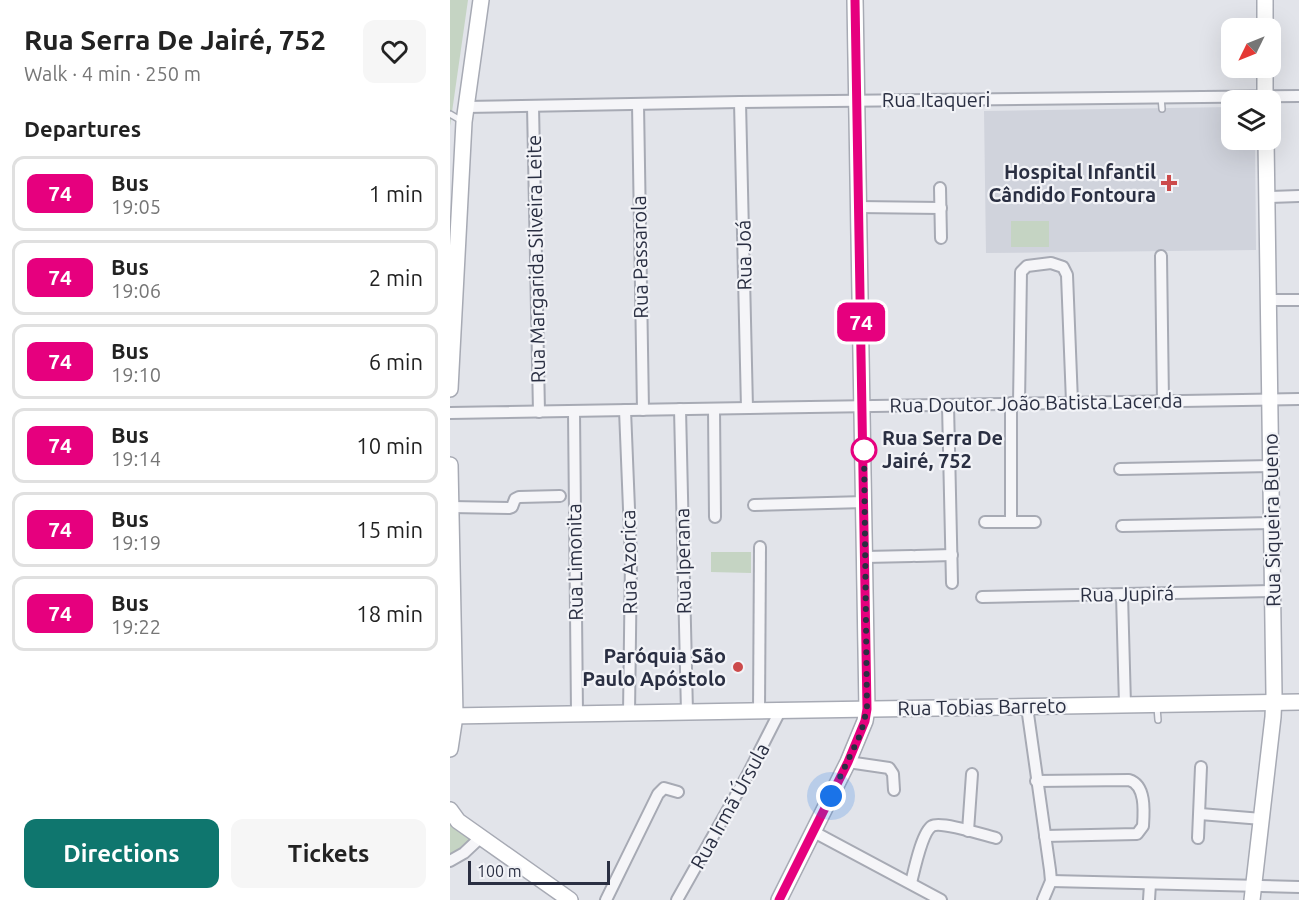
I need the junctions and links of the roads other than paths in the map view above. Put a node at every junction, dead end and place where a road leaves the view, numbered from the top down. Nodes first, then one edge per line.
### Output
1 (481, 0) edge
2 (490, 0) edge
3 (855, 0) edge
4 (1265, 0) edge
5 (1265, 18) edge
6 (476, 51) junction
7 (1299, 96) edge
8 (1281, 97) edge
9 (1161, 98) junction
10 (1221, 98) edge
11 (856, 100) junction
12 (740, 102) junction
13 (638, 104) junction
14 (534, 106) junction
15 (1162, 109) dead end
16 (450, 114) edge
17 (465, 114) junction
18 (1266, 150) edge
19 (940, 188) dead end
20 (1299, 196) edge
21 (1267, 197) junction
22 (858, 207) junction
23 (941, 208) junction
24 (941, 238) dead end
25 (1161, 256) dead end
26 (1268, 300) junction
27 (1299, 300) edge
28 (450, 389) edge
29 (1270, 399) junction
30 (1299, 399) edge
31 (1163, 401) junction
32 (1072, 402) junction
33 (1015, 403) junction
34 (948, 405) junction
35 (863, 406) junction
36 (747, 408) junction
37 (714, 409) junction
38 (626, 410) junction
39 (643, 410) junction
40 (680, 410) junction
41 (539, 412) junction
42 (574, 412) junction
43 (450, 413) edge
44 (450, 465) edge
45 (1271, 466) junction
46 (1120, 469) dead end
47 (560, 496) dead end
48 (865, 502) junction
49 (754, 505) dead end
50 (451, 507) edge
51 (715, 517) dead end
52 (985, 522) dead end
53 (1011, 522) junction
54 (1035, 522) dead end
55 (1272, 523) junction
56 (1122, 526) dead end
57 (760, 547) dead end
58 (952, 555) junction
59 (865, 557) junction
60 (952, 583) dead end
61 (1272, 591) junction
62 (1122, 595) junction
63 (982, 597) dead end
64 (1299, 702) edge
65 (1273, 703) junction
66 (1125, 705) junction
67 (1157, 705) junction
68 (1027, 707) junction
69 (867, 709) junction
70 (759, 711) junction
71 (780, 711) junction
72 (687, 712) junction
73 (577, 713) junction
74 (629, 713) junction
75 (453, 716) edge
76 (1158, 720) dead end
77 (450, 749) edge
78 (848, 762) junction
79 (1201, 767) dead end
80 (972, 774) dead end
81 (1036, 781) junction
82 (894, 790) dead end
83 (678, 792) dead end
84 (1200, 814) junction
85 (453, 818) edge
86 (1262, 819) junction
87 (814, 831) junction
88 (968, 831) junction
89 (1045, 836) junction
90 (481, 837) junction
91 (996, 838) dead end
92 (1198, 838) dead end
93 (450, 861) edge
94 (1051, 881) junction
95 (911, 883) junction
96 (1150, 884) junction
97 (1299, 888) edge
98 (1253, 894) edge
99 (570, 900) edge
100 (606, 900) edge
101 (677, 900) edge
102 (779, 900) edge
103 (941, 900) edge
104 (1043, 900) edge
105 (1149, 900) edge

1 - 6 main road
2 - 6 main road
3 - 11 main road
4 - 5 main road
6 - 17 main road
7 - 8 street, Rua Itaqueri
9 - 10 street, Rua Itaqueri
9 - 11 street, Rua Itaqueri
9 - 15 lane
11 - 12 street, Rua Itaqueri
11 - 22 main road
12 - 13 street, Rua Itaqueri
12 - 36 street, Rua Joá
13 - 14 street, Rua Itaqueri
13 - 39 street, Rua Passarola
14 - 17 street, Rua Itaqueri
14 - 41 street, Rua Margarida Silveira Leite
16 - 17 lane
17 - 28 main road
18 - 21 main road, Rua Siqueira Bueno
19 - 23 street
20 - 21 street
21 - 26 main road, Rua Siqueira Bueno
22 - 23 street
22 - 35 main road
23 - 24 street
25 - 31 street
26 - 27 street
26 - 29 main road, Rua Siqueira Bueno
29 - 30 street, Rua Doutor João Batista Lacerda
29 - 31 street, Rua Doutor João Batista Lacerda
29 - 45 main road, Rua Siqueira Bueno
31 - 32 street, Rua Doutor João Batista Lacerda
32 - 33 street, Rua Doutor João Batista Lacerda
32 - 33 street
33 - 34 street, Rua Doutor João Batista Lacerda
33 - 53 street
34 - 35 street, Rua Doutor João Batista Lacerda
34 - 58 street
35 - 36 street, Rua Doutor João Batista Lacerda
35 - 48 main road
36 - 37 street, Rua Doutor João Batista Lacerda
37 - 40 street, Rua Doutor João Batista Lacerda
37 - 51 street
38 - 39 street, Rua Doutor João Batista Lacerda
38 - 42 street, Rua Doutor João Batista Lacerda
38 - 74 street, Rua Azorica
39 - 40 street, Rua Doutor João Batista Lacerda
40 - 72 street, Rua Iperana
41 - 42 street, Rua Doutor João Batista Lacerda
41 - 43 street, Rua Doutor João Batista Lacerda
42 - 73 street, Rua Limonita
44 - 50 main road
45 - 46 street
45 - 55 main road, Rua Siqueira Bueno
47 - 50 street
48 - 49 street
48 - 59 main road
50 - 75 main road
52 - 53 street
53 - 54 street
55 - 56 street
55 - 61 main road, Rua Siqueira Bueno
57 - 70 street
58 - 59 street
58 - 60 street
59 - 69 main road
61 - 62 street, Rua Jupirá
61 - 65 main road, Rua Siqueira Bueno
62 - 63 street, Rua Jupirá
62 - 66 street
64 - 65 main road, Rua Tobias Barreto
65 - 67 main road, Rua Tobias Barreto
65 - 86 main road, Rua Siqueira Bueno
66 - 67 main road, Rua Tobias Barreto
66 - 68 main road, Rua Tobias Barreto
67 - 76 lane
68 - 69 main road, Rua Tobias Barreto
68 - 81 street
69 - 71 main road, Rua Tobias Barreto
69 - 78 main road
70 - 71 main road, Rua Tobias Barreto
70 - 72 main road, Rua Tobias Barreto
71 - 101 street, Rua Irmã Úrsula
72 - 74 main road, Rua Tobias Barreto
73 - 74 main road, Rua Tobias Barreto
73 - 75 main road, Rua Tobias Barreto
75 - 77 main road
78 - 82 street
78 - 87 main road
79 - 84 street
80 - 88 street
81 - 89 street
81 - 89 street
83 - 100 street
84 - 86 street
84 - 92 street
85 - 90 main road
86 - 98 main road, Rua Siqueira Bueno
87 - 95 street
87 - 102 main road
88 - 91 street
88 - 95 street
89 - 94 street
90 - 93 street
90 - 99 main road
94 - 96 street
94 - 104 street
95 - 103 street
96 - 98 street
96 - 105 street
97 - 98 street

